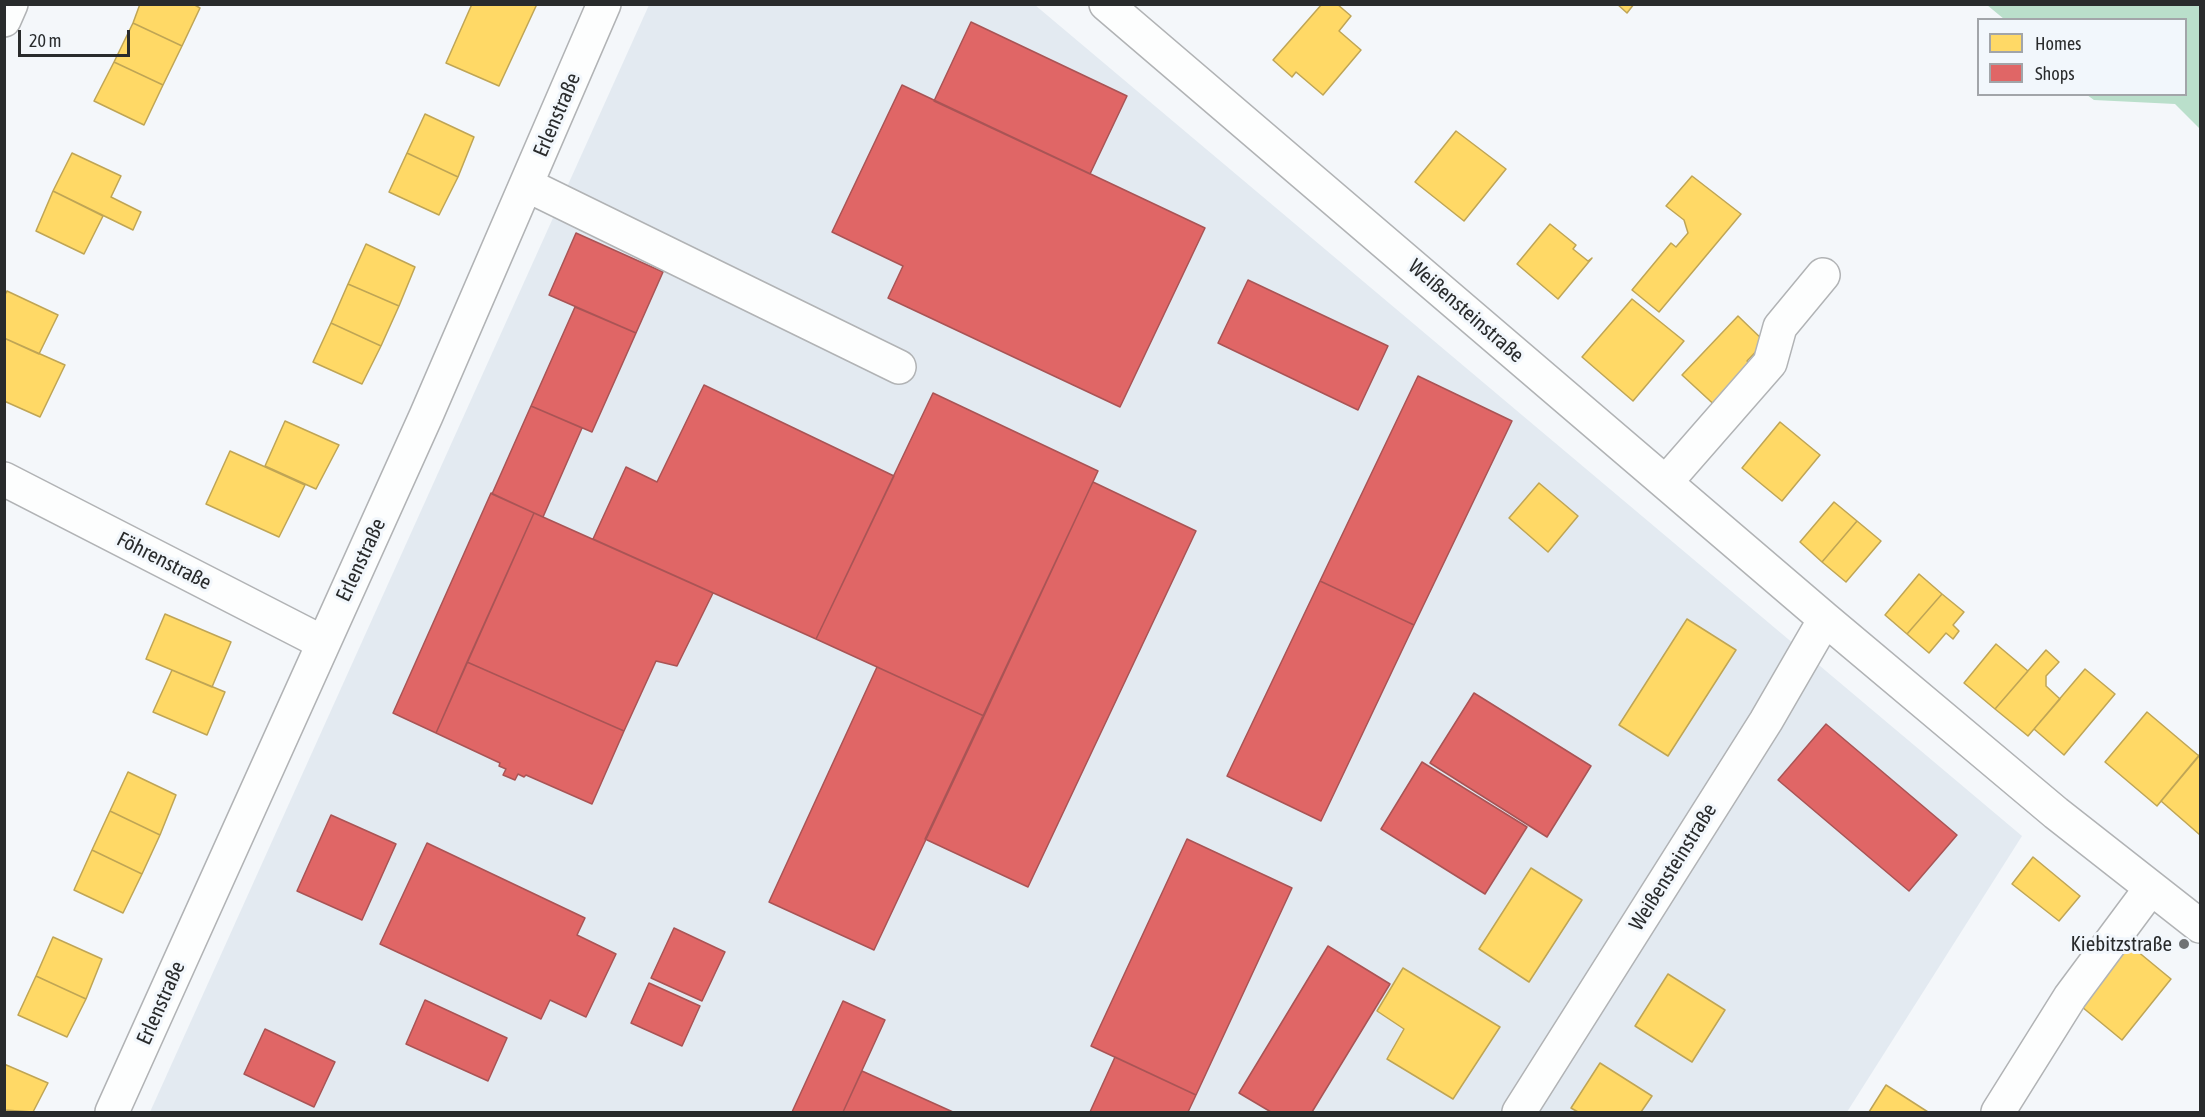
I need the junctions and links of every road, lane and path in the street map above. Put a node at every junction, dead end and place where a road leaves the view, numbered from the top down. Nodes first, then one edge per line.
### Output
1 (11, 4) edge
2 (604, 4) edge
3 (1106, 4) edge
4 (4, 20) edge
5 (527, 185) junction
6 (1823, 275) dead end
7 (898, 368) dead end
8 (4, 479) edge
9 (1666, 482) junction
10 (1825, 619) junction
11 (321, 645) junction
12 (2151, 888) junction
13 (2200, 926) edge
14 (112, 1113) edge
15 (1519, 1113) edge
16 (1998, 1113) edge

1 - 4 street
2 - 5 street, Erlenstraße
3 - 9 street, Weißensteinstraße
5 - 7 street
5 - 11 street, Erlenstraße
6 - 9 street
8 - 11 street, Föhrenstraße
9 - 10 street, Weißensteinstraße
10 - 12 street, Weißensteinstraße
10 - 15 street, Weißensteinstraße
11 - 14 street, Erlenstraße
12 - 13 street, Weißensteinstraße
12 - 16 street

